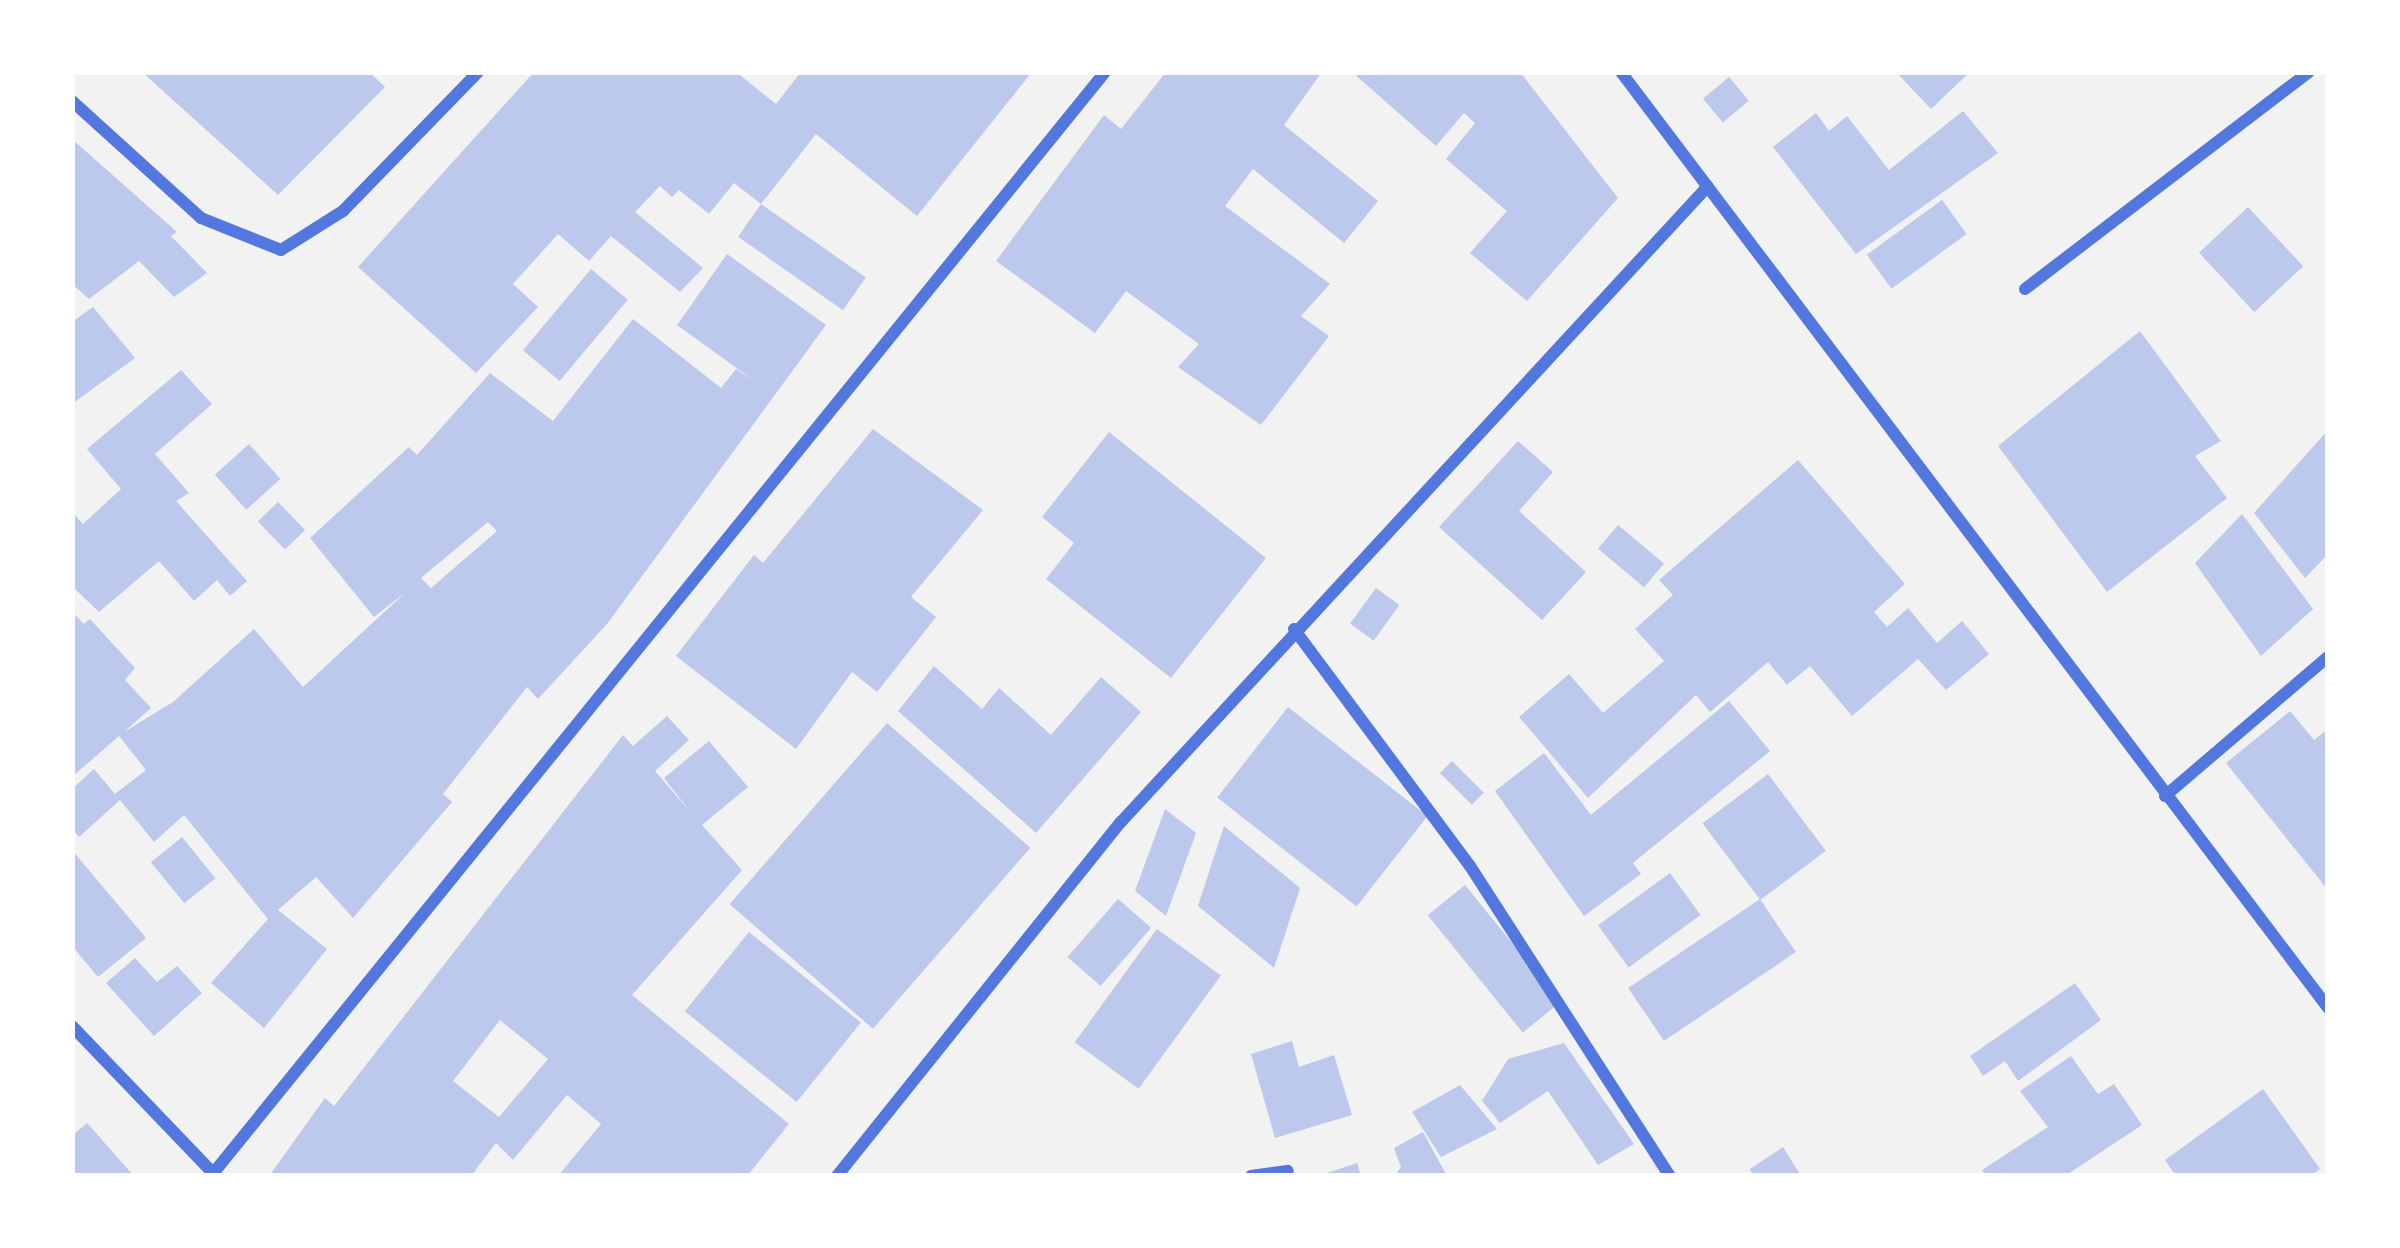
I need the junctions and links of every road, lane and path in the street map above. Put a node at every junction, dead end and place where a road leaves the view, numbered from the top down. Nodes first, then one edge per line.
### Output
1 (478, 72) edge
2 (1105, 72) edge
3 (1621, 72) edge
4 (2309, 72) edge
5 (72, 100) edge
6 (1708, 186) junction
7 (2025, 290) dead end
8 (1294, 629) junction
9 (2328, 657) edge
10 (2165, 796) junction
11 (2328, 1008) edge
12 (72, 1026) edge
13 (1288, 1171) dead end
14 (212, 1175) edge
15 (837, 1176) edge
16 (1251, 1176) edge
17 (1670, 1176) edge

1 - 5 street
2 - 14 street
3 - 6 street
4 - 7 street
6 - 8 street
6 - 10 street
8 - 15 street
8 - 17 street
9 - 10 street
10 - 11 street
12 - 14 street
13 - 16 street

